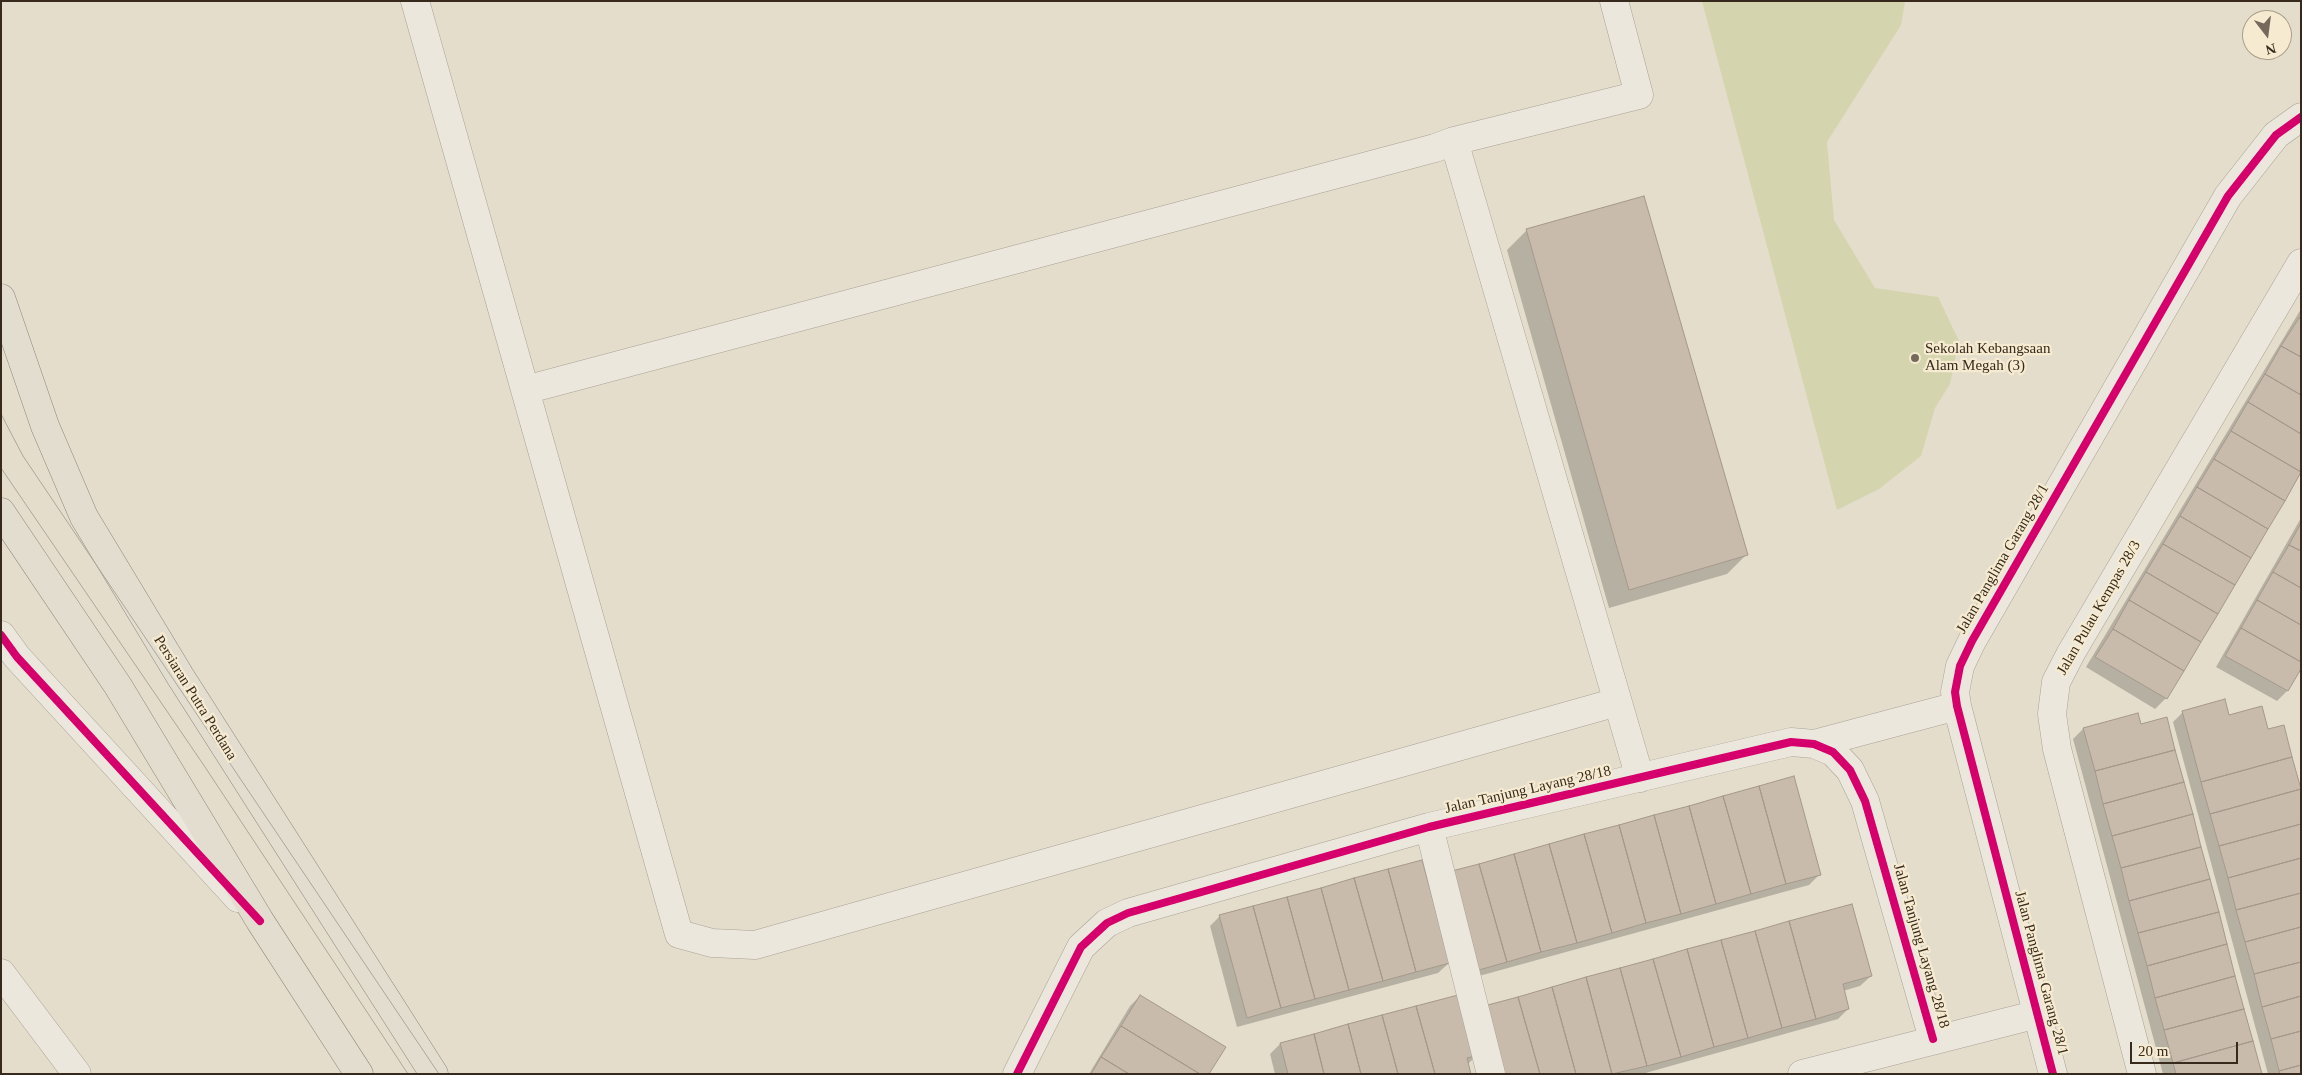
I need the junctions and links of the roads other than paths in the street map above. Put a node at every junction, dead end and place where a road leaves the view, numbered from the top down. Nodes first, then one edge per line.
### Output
1 (415, 1) edge
2 (1614, 1) edge
3 (2301, 117) edge
4 (1454, 141) junction
5 (2301, 263) edge
6 (1, 298) edge
7 (525, 390) junction
8 (1, 512) edge
9 (1, 635) edge
10 (1617, 702) junction
11 (1958, 706) junction
12 (1814, 744) junction
13 (1640, 778) junction
14 (1429, 827) junction
15 (260, 921) junction
16 (1, 973) edge
17 (2038, 1014) junction
18 (1933, 1039) junction
19 (77, 1074) edge
20 (358, 1074) edge
21 (434, 1074) edge
22 (1017, 1074) edge
23 (1492, 1074) edge
24 (1802, 1074) edge
25 (2053, 1074) edge
26 (2142, 1074) edge

1 - 7 street
2 - 4 street
3 - 11 street, Jalan Panglima Garang 28/1
4 - 7 street
4 - 10 street
5 - 26 street, Jalan Pulau Kempas 28/3
6 - 21 main road, Persiaran Putra Perdana
7 - 10 street
8 - 15 main road
9 - 15 street
10 - 13 street
11 - 12 street
11 - 17 street, Jalan Panglima Garang 28/1
12 - 13 street, Jalan Tanjung Layang 28/18
12 - 18 street, Jalan Tanjung Layang 28/18
13 - 14 street, Jalan Tanjung Layang 28/18
14 - 22 street, Jalan Tanjung Layang 28/18
14 - 23 street
15 - 20 main road
16 - 19 street
17 - 18 street
17 - 25 street, Jalan Panglima Garang 28/1
18 - 24 street

